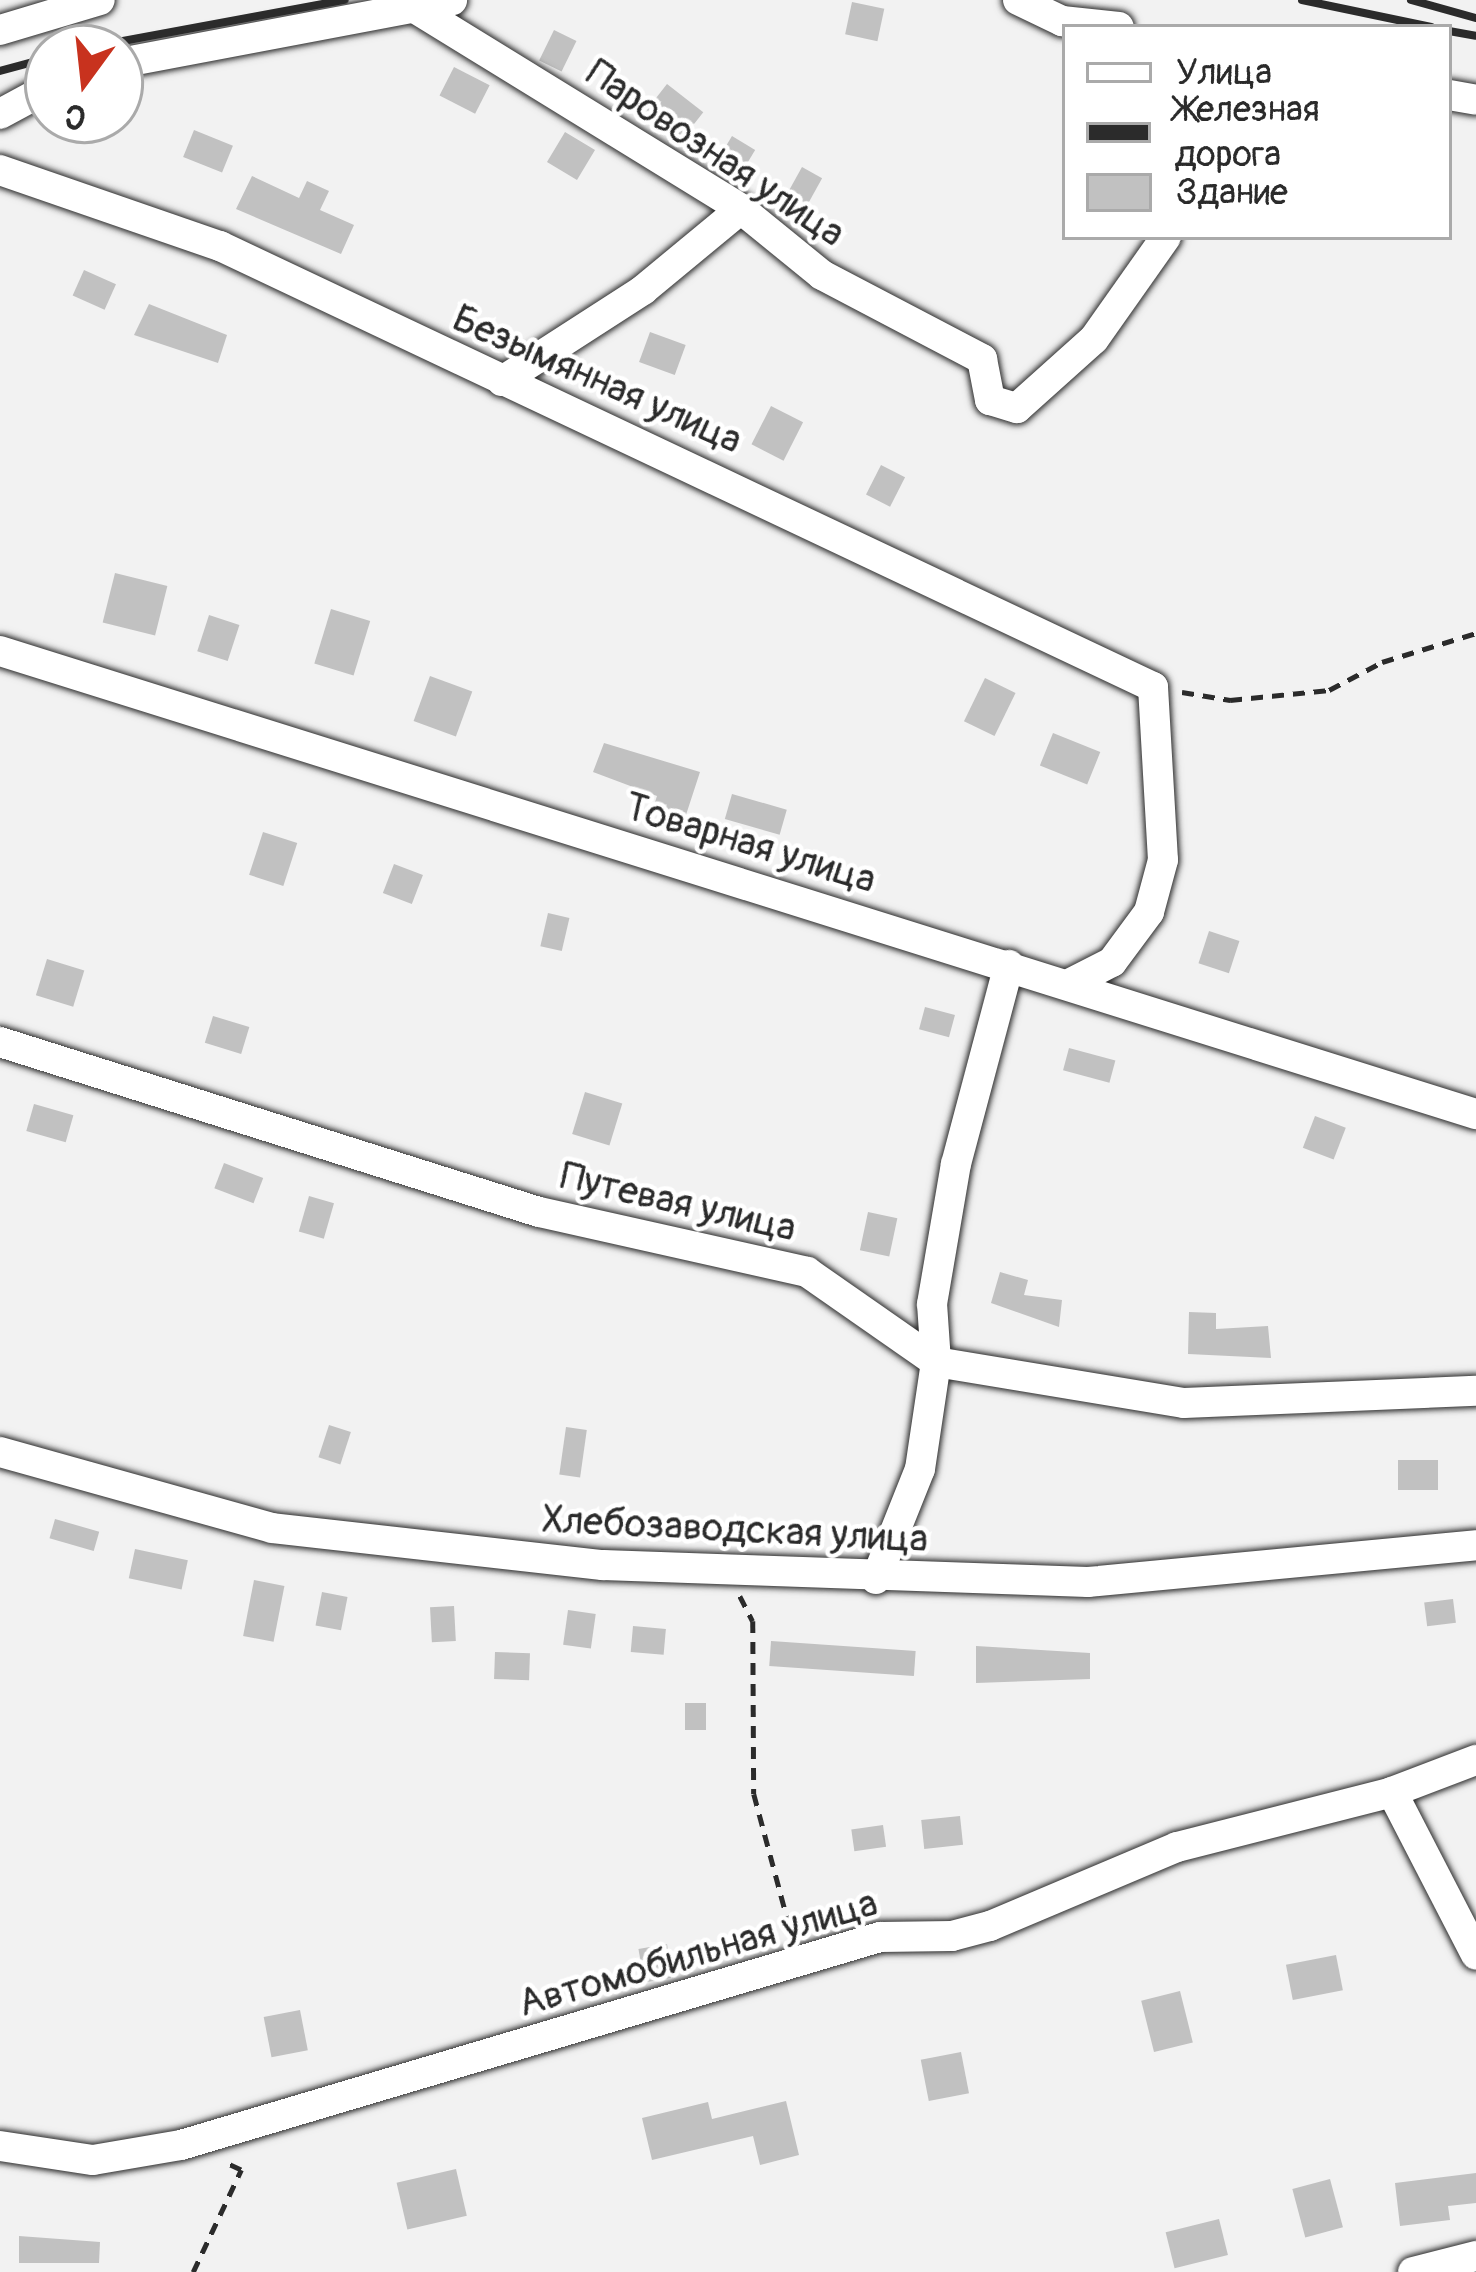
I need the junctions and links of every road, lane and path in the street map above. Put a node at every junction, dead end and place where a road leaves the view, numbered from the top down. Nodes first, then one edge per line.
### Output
1 (100, 0) edge
2 (452, 0) edge
3 (1018, 0) edge
4 (410, 4) junction
5 (1090, 24) edge
6 (0, 30) edge
7 (144, 58) edge
8 (0, 170) edge
9 (742, 209) junction
10 (1164, 240) edge
11 (502, 381) junction
12 (1476, 633) edge
13 (0, 651) edge
14 (1153, 687) junction
15 (1009, 965) junction
16 (1069, 984) junction
17 (0, 1042) edge
18 (1476, 1114) edge
19 (936, 1362) junction
20 (1476, 1391) edge
21 (0, 1452) edge
22 (1476, 1545) edge
23 (728, 1573) junction
24 (876, 1579) junction
25 (1476, 1760) edge
26 (1392, 1792) junction
27 (1476, 1954) edge
28 (785, 1965) junction
29 (181, 2145) junction
30 (0, 2146) edge
31 (1476, 2256) edge
32 (194, 2272) edge
33 (1413, 2272) edge

1 - 6 street
2 - 4 street
3 - 5 street
4 - 7 street
4 - 9 street, Паровозная улица
8 - 11 street, Безымянная улица
9 - 10 street, Паровозная улица
9 - 11 street
11 - 14 street, Безымянная улица
12 - 14 path
13 - 15 street, Товарная улица
14 - 16 street
15 - 16 street, Товарная улица
15 - 19 street
16 - 18 street, Товарная улица
17 - 19 street, Путевая улица
19 - 20 street, Путевая улица
19 - 24 street
21 - 23 street, Хлебозаводская улица
22 - 24 street, Хлебозаводская улица
23 - 24 street, Хлебозаводская улица
23 - 28 path
25 - 26 street, Автомобильная улица
26 - 27 street
26 - 28 street, Автомобильная улица
28 - 29 street, Автомобильная улица
29 - 30 street, Автомобильная улица
29 - 32 path
31 - 33 street

